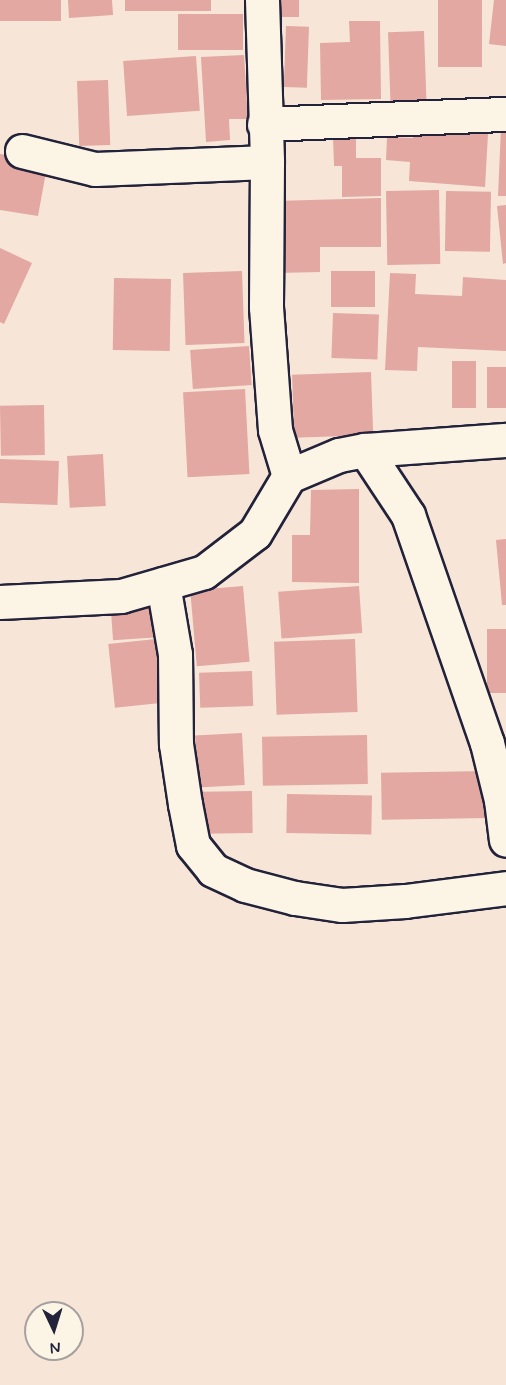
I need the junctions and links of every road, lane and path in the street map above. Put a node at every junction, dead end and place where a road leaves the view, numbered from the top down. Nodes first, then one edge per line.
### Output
1 (262, 0) edge
2 (506, 114) edge
3 (264, 124) junction
4 (22, 151) dead end
5 (267, 162) junction
6 (506, 440) edge
7 (365, 450) junction
8 (289, 476) junction
9 (163, 584) junction
10 (0, 602) edge
11 (496, 741) edge
12 (506, 840) edge
13 (506, 888) edge

1 - 3 street
2 - 3 street
3 - 5 street
4 - 5 street
5 - 8 street
6 - 7 street
7 - 8 street
7 - 11 street
8 - 9 street
9 - 10 street
9 - 13 street
11 - 12 street

